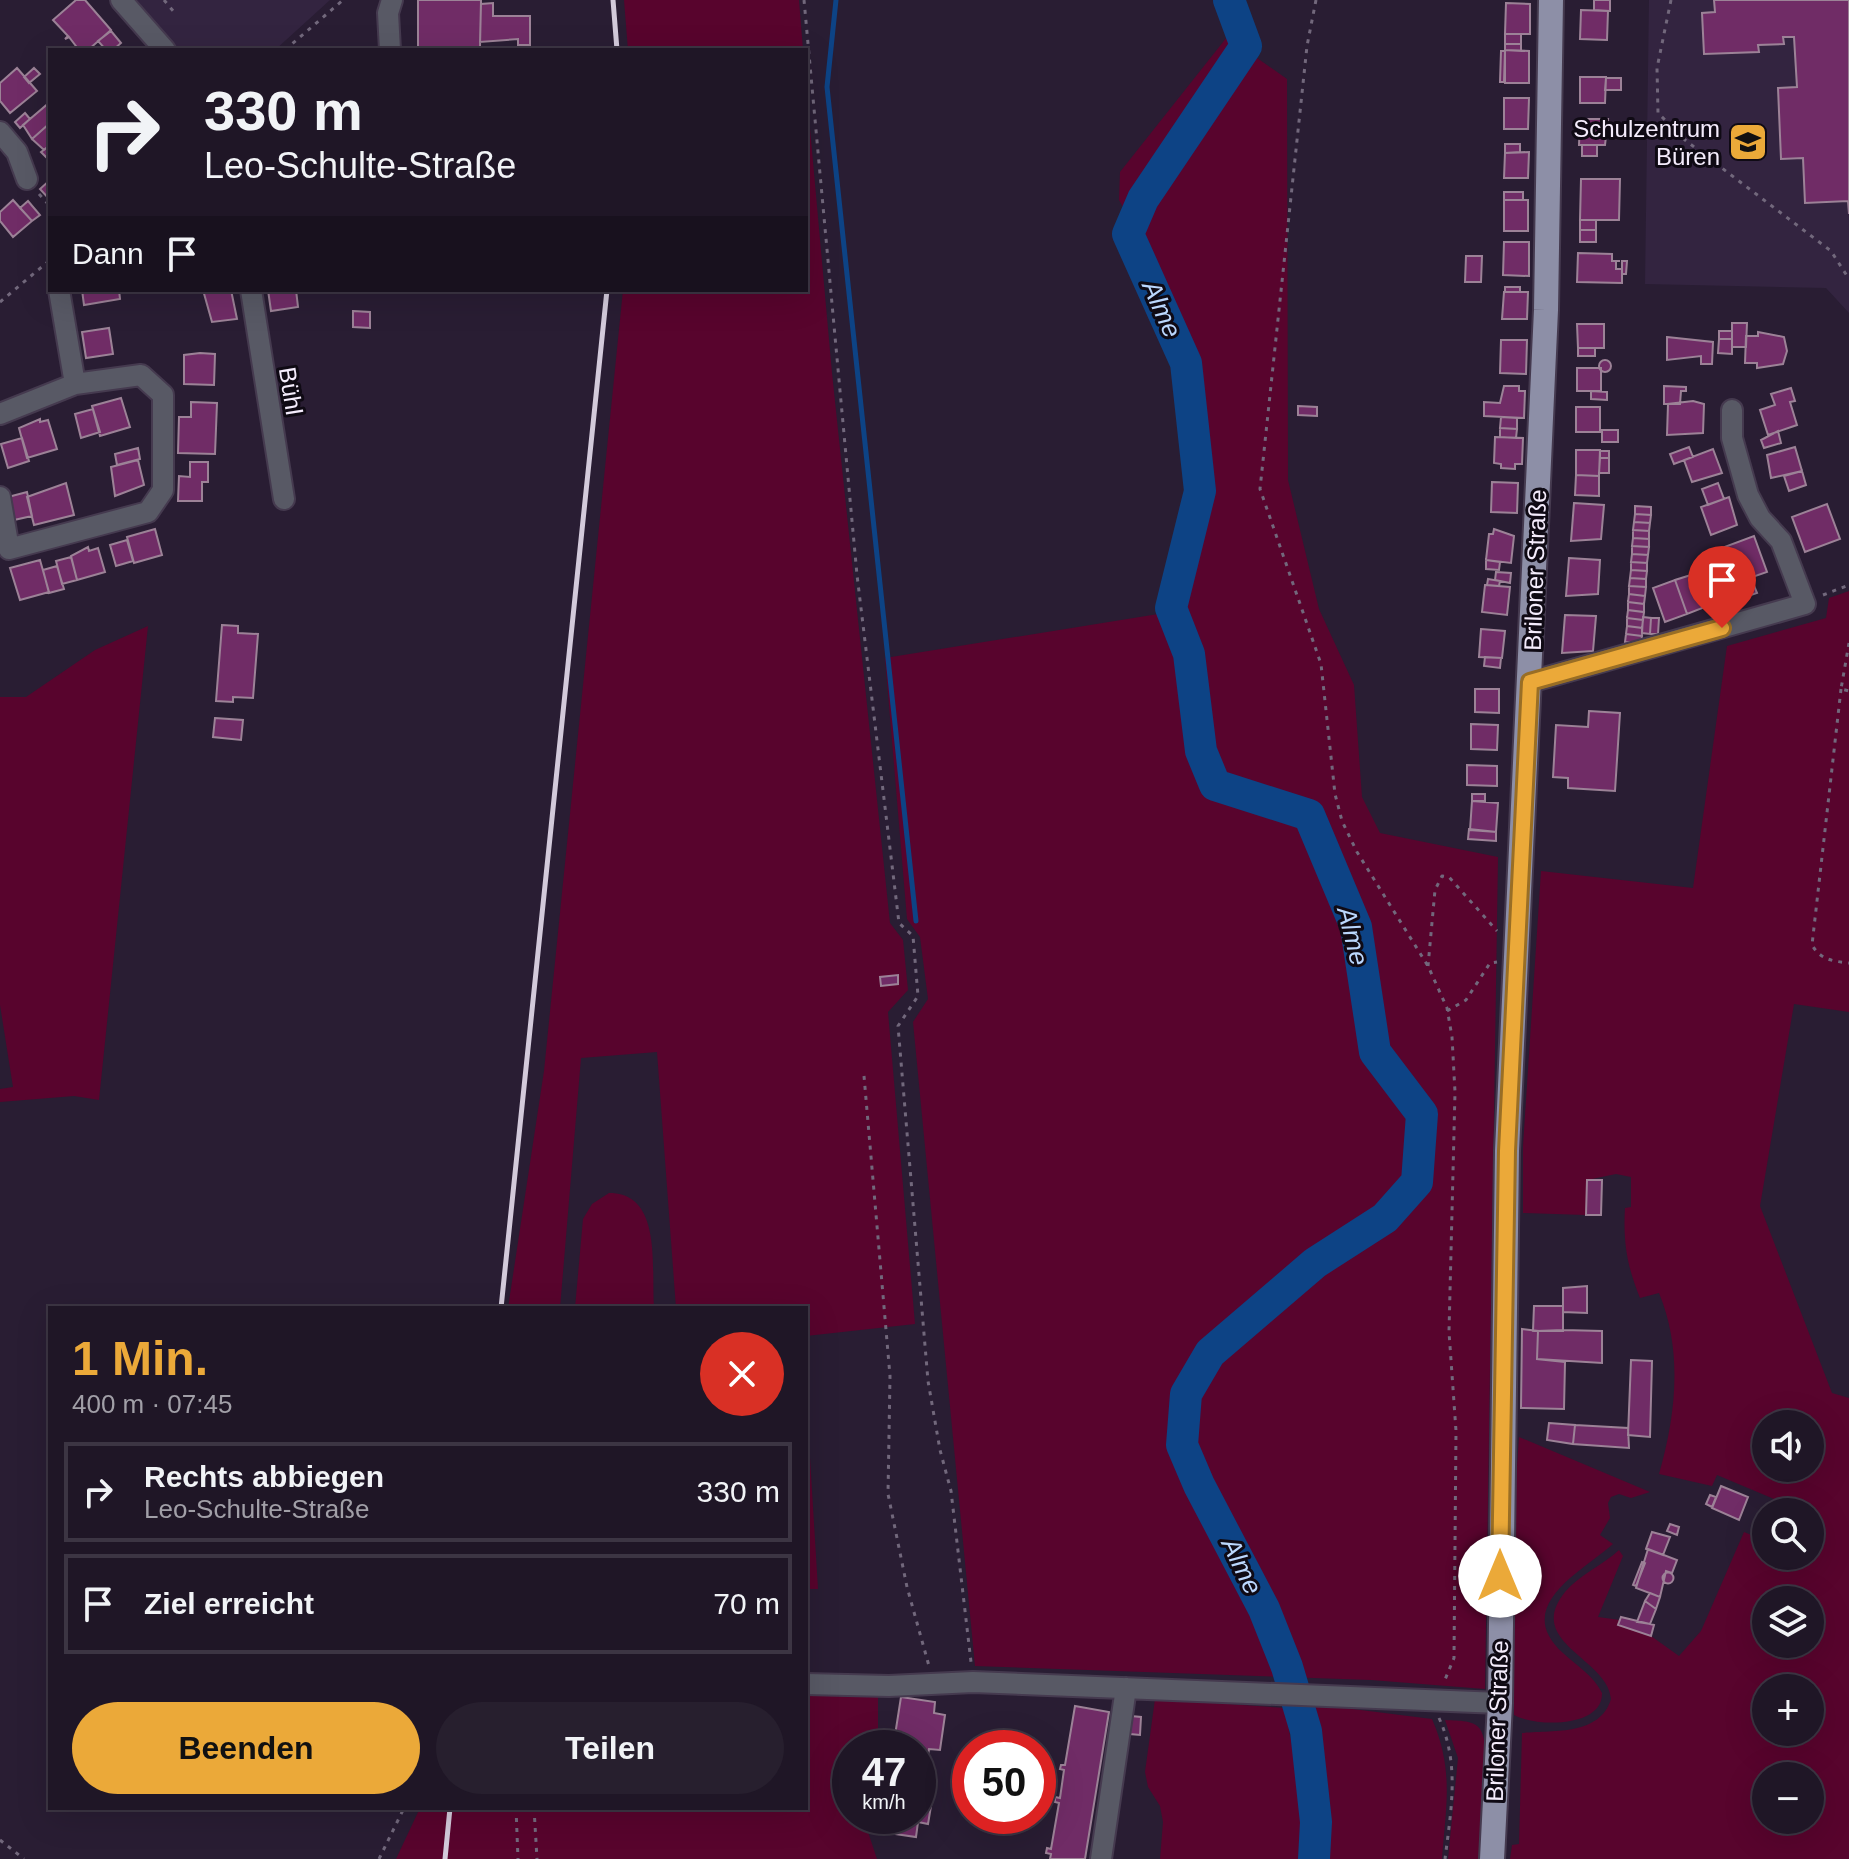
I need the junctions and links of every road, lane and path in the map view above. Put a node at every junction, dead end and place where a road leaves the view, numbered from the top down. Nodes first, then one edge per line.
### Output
1 (121, 0) edge
2 (164, 0) edge
3 (343, 0) edge
4 (392, 0) edge
5 (804, 0) edge
6 (1316, 0) edge
7 (1551, 0) edge
8 (1671, 0) edge
9 (174, 12) dead end
10 (163, 48) edge
11 (287, 48) edge
12 (390, 48) edge
13 (0, 132) edge
14 (27, 179) dead end
15 (48, 262) edge
16 (1849, 276) edge
17 (59, 292) edge
18 (251, 292) edge
19 (0, 302) edge
20 (75, 384) junction
21 (1732, 410) dead end
22 (0, 414) edge
23 (0, 497) edge
24 (284, 499) dead end
25 (4, 551) edge
26 (1849, 585) edge
27 (1805, 604) junction
28 (1849, 643) edge
29 (1530, 682) junction
30 (1841, 689) junction
31 (1849, 691) edge
32 (1517, 932) junction
33 (1490, 963) dead end
34 (1849, 963) edge
35 (1428, 966) junction
36 (1447, 1011) dead end
37 (864, 1076) dead end
38 (933, 1682) junction
39 (973, 1682) junction
40 (808, 1684) edge
41 (1126, 1688) junction
42 (1438, 1700) junction
43 (1500, 1703) junction
44 (403, 1810) edge
45 (516, 1810) edge
46 (534, 1810) edge
47 (0, 1840) edge
48 (24, 1859) edge
49 (379, 1859) edge
50 (518, 1859) edge
51 (537, 1859) edge
52 (1101, 1859) edge
53 (1445, 1859) edge
54 (1492, 1859) edge

1 - 10 street
2 - 9 path
3 - 11 path
4 - 12 street
5 - 39 path
6 - 35 path
7 - 29 main road, Briloner Straße
8 - 16 path
13 - 14 street
15 - 19 path
17 - 20 street
18 - 24 street, Bühl
20 - 22 street
20 - 25 street
21 - 27 street
23 - 25 street
26 - 27 path
27 - 29 street
28 - 30 path
29 - 32 main road, Briloner Straße
30 - 31 path
30 - 34 path
32 - 35 path
32 - 43 main road, Briloner Straße
33 - 36 path
35 - 42 path
37 - 38 path
38 - 39 street
38 - 40 street
39 - 41 street
41 - 42 street
41 - 52 street
42 - 43 street
42 - 53 path
43 - 54 main road, Briloner Straße
44 - 49 path
45 - 50 path
46 - 51 path
47 - 48 path

